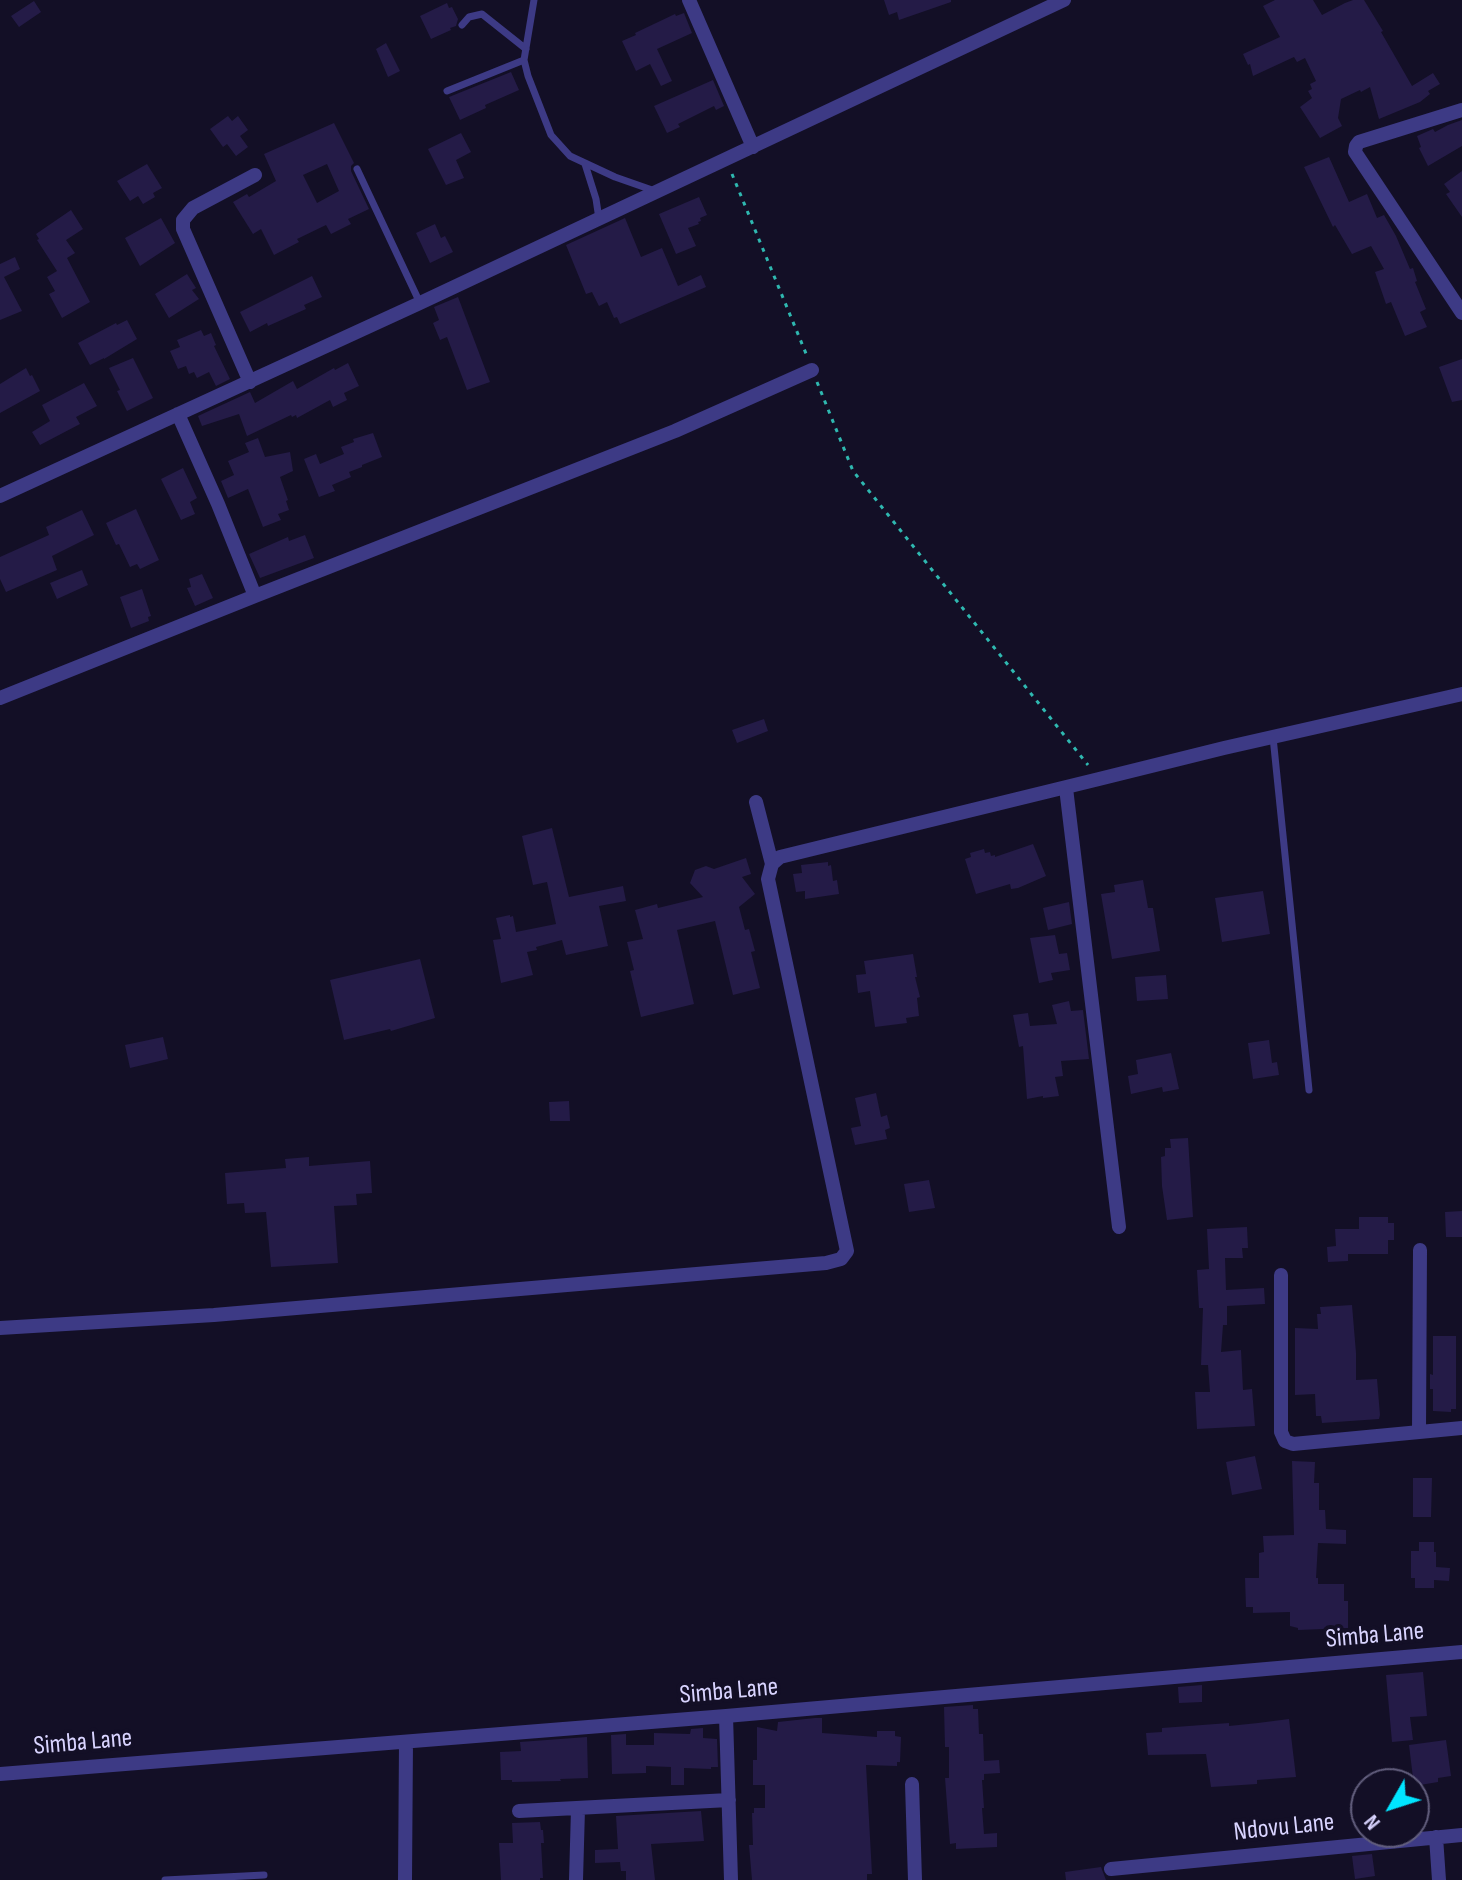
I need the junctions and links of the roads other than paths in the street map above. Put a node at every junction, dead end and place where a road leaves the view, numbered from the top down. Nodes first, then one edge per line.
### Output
1 (534, 0) edge
2 (689, 0) edge
3 (1064, 0) edge
4 (462, 25) dead end
5 (526, 49) junction
6 (524, 60) junction
7 (447, 91) dead end
8 (1462, 110) edge
9 (753, 147) junction
10 (585, 164) junction
11 (357, 169) dead end
12 (255, 175) dead end
13 (658, 192) junction
14 (599, 219) junction
15 (420, 303) junction
16 (1462, 313) edge
17 (812, 370) road end
18 (250, 382) junction
19 (178, 414) junction
20 (0, 496) edge
21 (255, 596) junction
22 (1462, 694) edge
23 (0, 698) edge
24 (1273, 737) junction
25 (1066, 788) junction
26 (756, 802) dead end
27 (772, 864) junction
28 (1309, 1090) dead end
29 (1119, 1227) dead end
30 (1420, 1250) dead end
31 (1281, 1275) dead end
32 (0, 1328) edge
33 (1462, 1428) edge
34 (1419, 1431) junction
35 (1462, 1652) edge
36 (726, 1716) junction
37 (406, 1742) junction
38 (0, 1774) edge
39 (912, 1784) dead end
40 (729, 1800) junction
41 (578, 1809) junction
42 (519, 1811) dead end
43 (1462, 1835) edge
44 (1436, 1837) junction
45 (1111, 1869) dead end
46 (264, 1875) dead end
47 (165, 1880) edge
48 (405, 1880) edge
49 (576, 1880) edge
50 (731, 1880) edge
51 (915, 1880) edge
52 (1439, 1880) edge

1 - 5 lane
2 - 9 street
3 - 9 street
4 - 5 lane
5 - 6 lane
6 - 7 lane
6 - 10 lane
8 - 16 street
9 - 13 street
10 - 13 lane
10 - 14 lane
11 - 15 lane
12 - 18 street
13 - 14 street
14 - 15 street
15 - 18 street
17 - 21 street
18 - 19 street
19 - 20 street
19 - 21 street
21 - 23 street
22 - 24 street
24 - 25 street
24 - 28 lane
25 - 27 street
25 - 29 street
26 - 27 street
27 - 32 street
30 - 34 street
31 - 34 street
33 - 34 street
35 - 36 street, Simba Lane
36 - 37 street, Simba Lane
36 - 40 street
37 - 38 street, Simba Lane
37 - 48 street
39 - 51 street
40 - 41 street
40 - 50 street
41 - 42 street
41 - 49 street
43 - 44 street, Ndovu Lane
44 - 45 street, Ndovu Lane
44 - 52 street
46 - 47 lane

